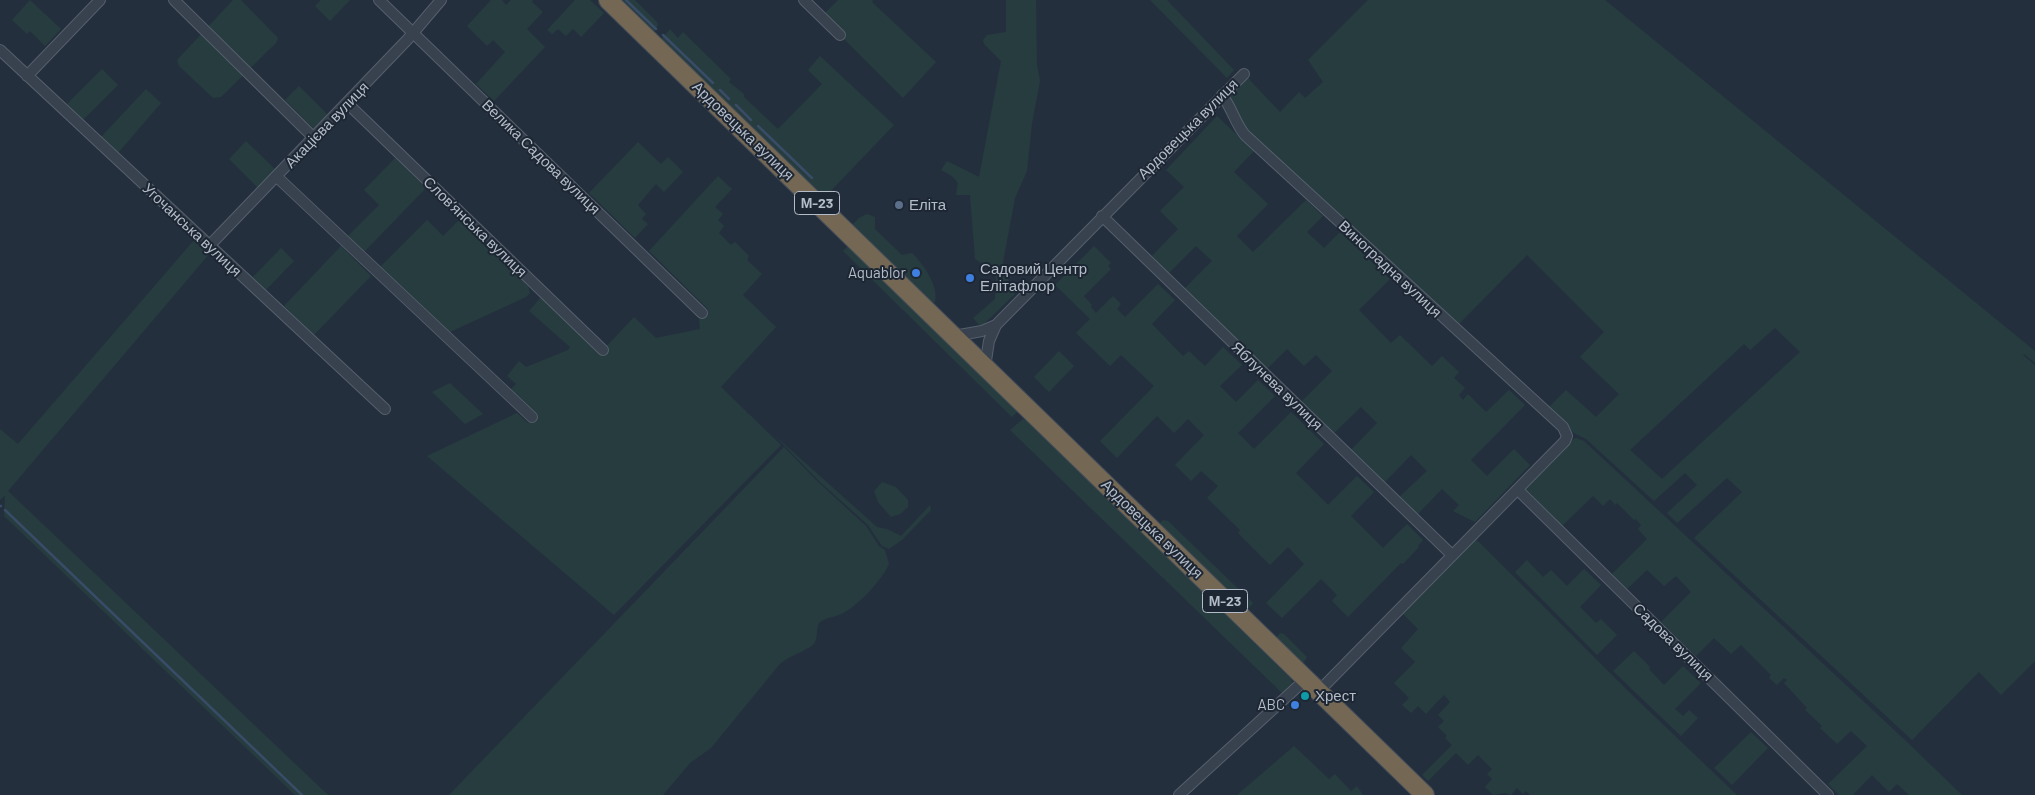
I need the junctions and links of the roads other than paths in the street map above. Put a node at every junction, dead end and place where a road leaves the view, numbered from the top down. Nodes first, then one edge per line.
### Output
1 (100, 0) edge
2 (174, 0) edge
3 (379, 0) edge
4 (441, 0) edge
5 (608, 0) edge
6 (804, 0) edge
7 (412, 32) junction
8 (840, 35) dead end
9 (0, 50) edge
10 (1244, 74) dead end
11 (27, 76) junction
12 (1222, 95) junction
13 (347, 103) junction
14 (314, 138) junction
15 (276, 177) junction
16 (1103, 218) junction
17 (209, 246) junction
18 (702, 313) dead end
19 (996, 325) junction
20 (954, 336) junction
21 (603, 350) dead end
22 (986, 367) junction
23 (385, 409) dead end
24 (532, 417) dead end
25 (1518, 490) junction
26 (1452, 554) junction
27 (1312, 685) junction
28 (1179, 795) edge
29 (1424, 795) edge
30 (1828, 795) edge

1 - 11 street
2 - 14 street
3 - 7 street, Велика Садова вулиця
4 - 7 street, Акацієва вулиця
5 - 20 highway, Ардовецька вулиця / М-23
6 - 8 street
7 - 13 street, Акацієва вулиця
7 - 18 street, Велика Садова вулиця
9 - 11 street, Угочанська вулиця
10 - 12 street, Ардовецька вулиця
11 - 17 street, Угочанська вулиця
12 - 16 street, Ардовецька вулиця
12 - 25 street, Виноградна вулиця
13 - 14 street, Акацієва вулиця
13 - 21 street, Словʼянська вулиця
14 - 15 street, Акацієва вулиця
15 - 17 street, Акацієва вулиця
15 - 24 street
16 - 19 street, Ардовецька вулиця
16 - 26 street, Яблунева вулиця
17 - 23 street, Угочанська вулиця
19 - 20 street
19 - 22 street, Ардовецька вулиця
20 - 22 highway, Ардовецька вулиця / М-23
22 - 27 highway, Ардовецька вулиця / М-23
25 - 26 street
25 - 30 street, Садова вулиця
26 - 27 street
27 - 28 street
27 - 29 highway, Ардовецька вулиця / М-23

